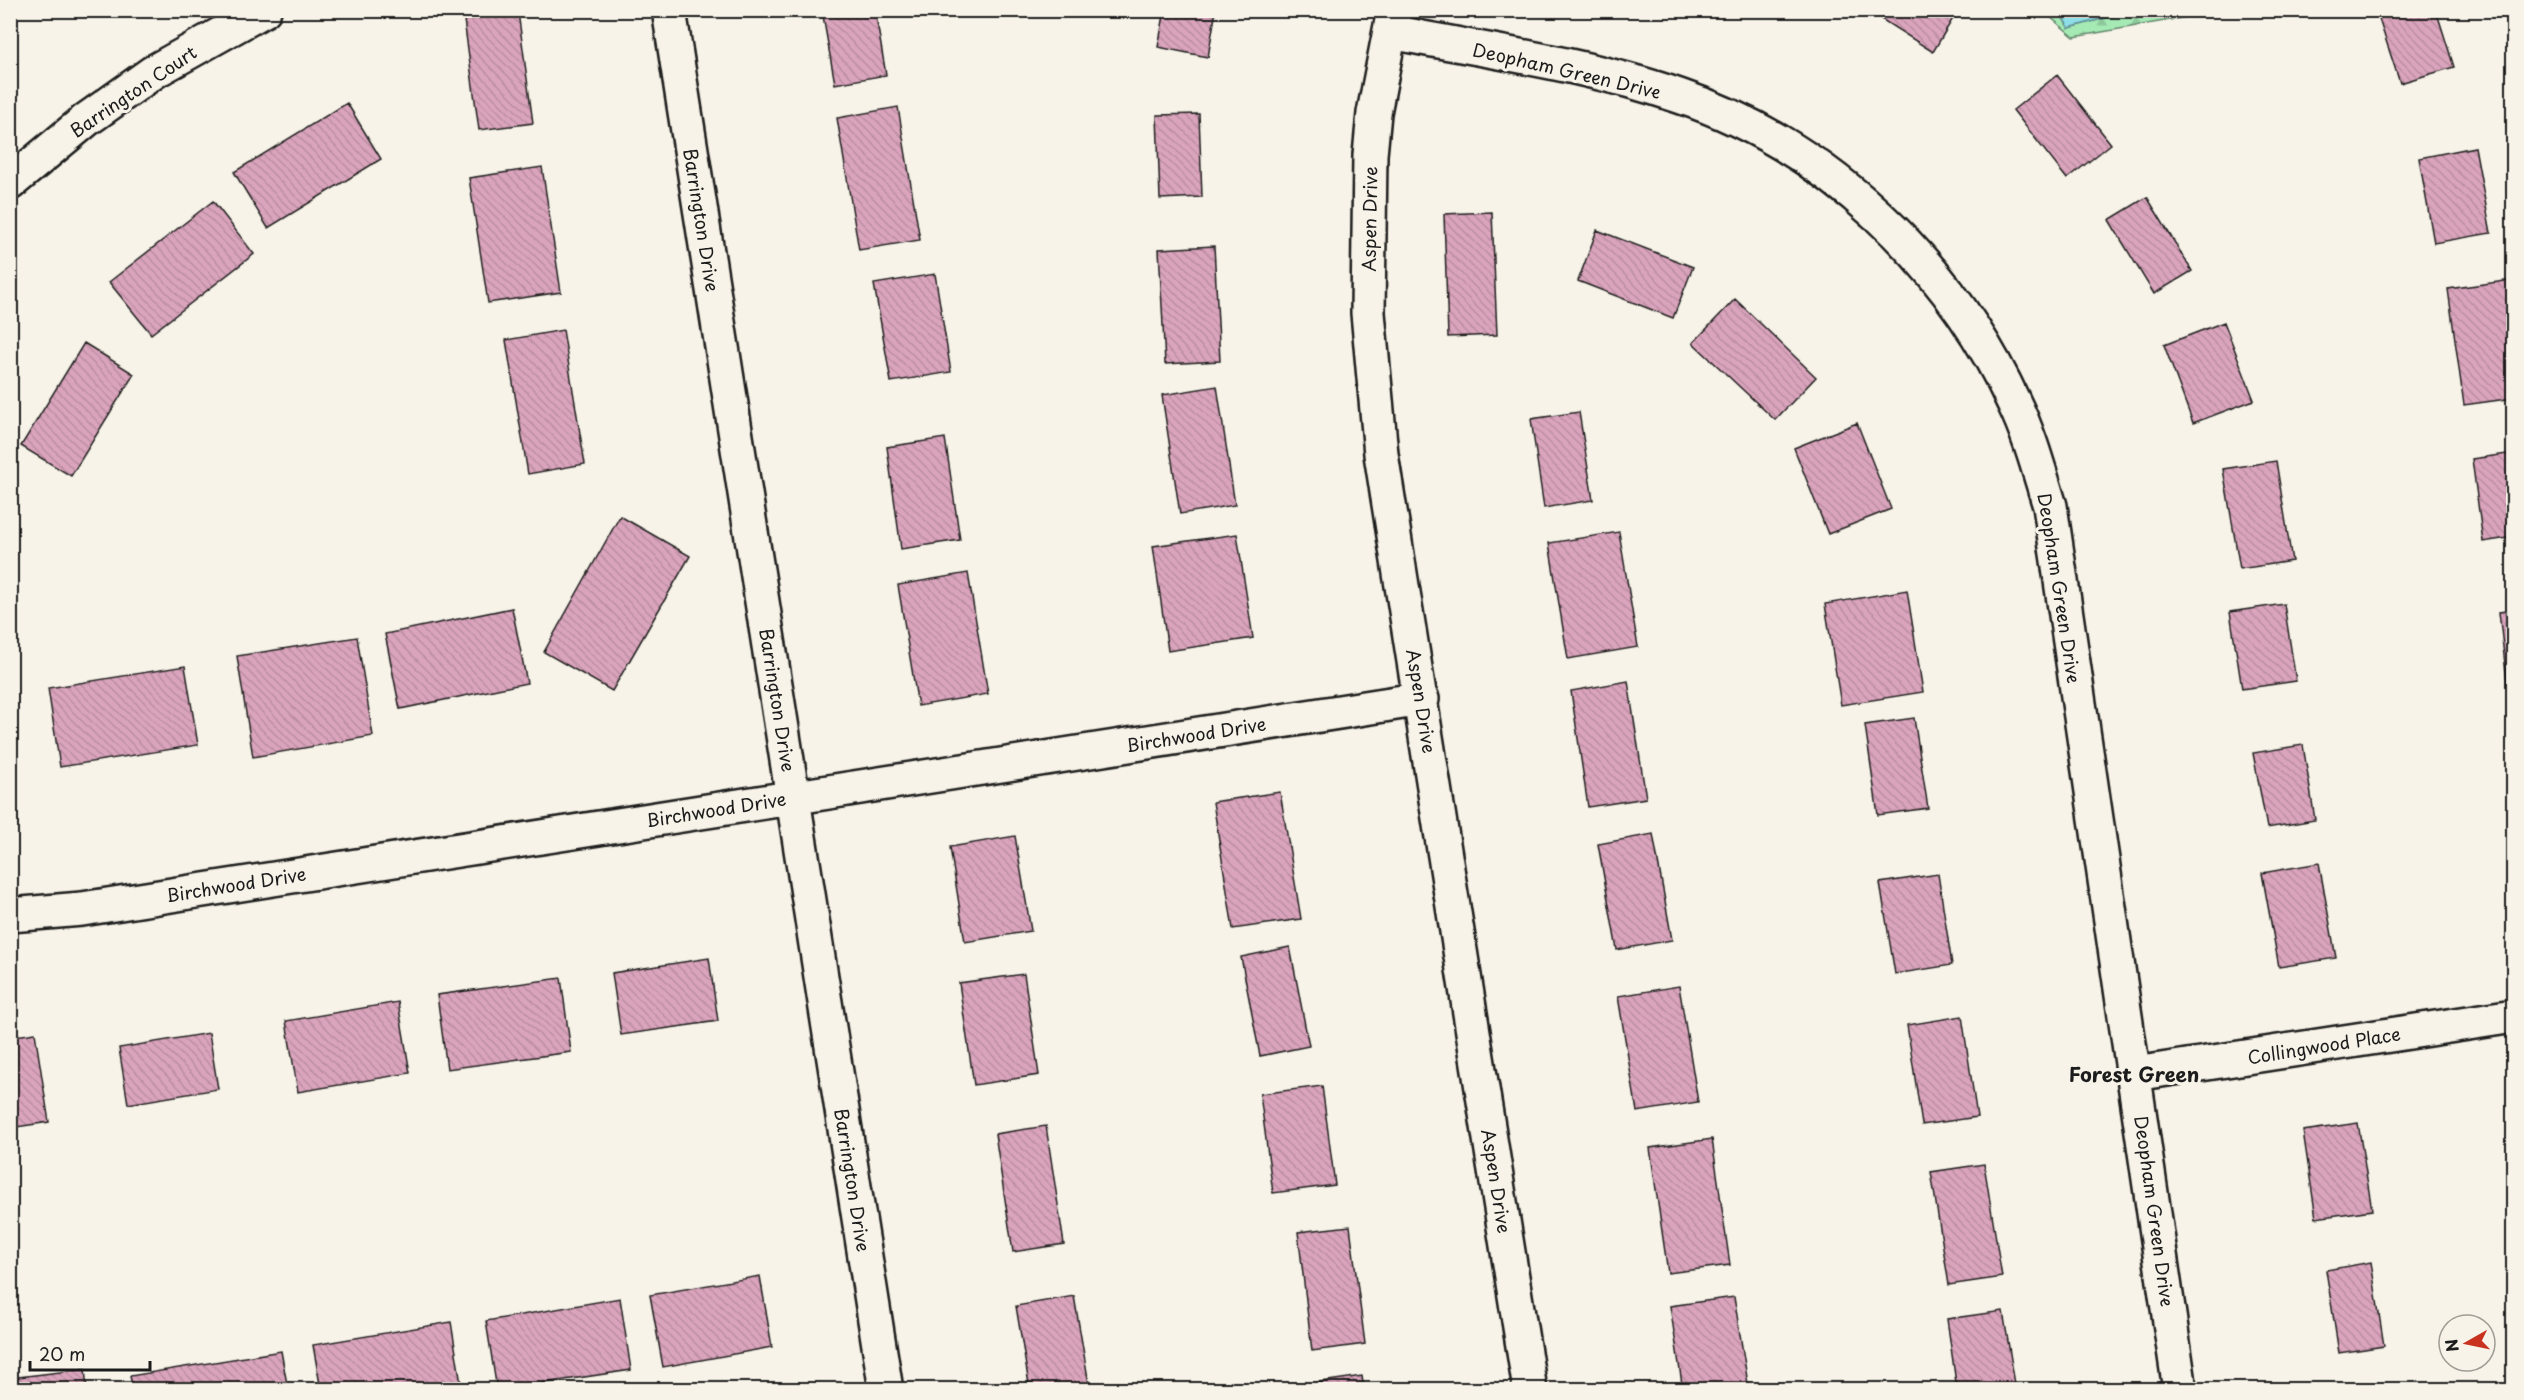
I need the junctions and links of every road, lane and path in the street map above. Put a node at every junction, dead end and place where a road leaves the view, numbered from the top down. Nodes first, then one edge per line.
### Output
1 (264, 10) edge
2 (669, 10) edge
3 (1393, 21) edge
4 (10, 183) edge
5 (1422, 699) junction
6 (793, 796) junction
7 (10, 915) edge
8 (2514, 1016) edge
9 (2135, 1074) junction
10 (886, 1389) edge
11 (1530, 1389) edge
12 (2180, 1389) edge

1 - 4 street, Barrington Court
2 - 6 street, Barrington Drive
3 - 5 street, Aspen Drive
3 - 9 street, Deopham Green Drive
5 - 6 street, Birchwood Drive
5 - 11 street, Aspen Drive
6 - 7 street, Birchwood Drive
6 - 10 street, Barrington Drive
8 - 9 street, Collingwood Place
9 - 12 street, Deopham Green Drive

